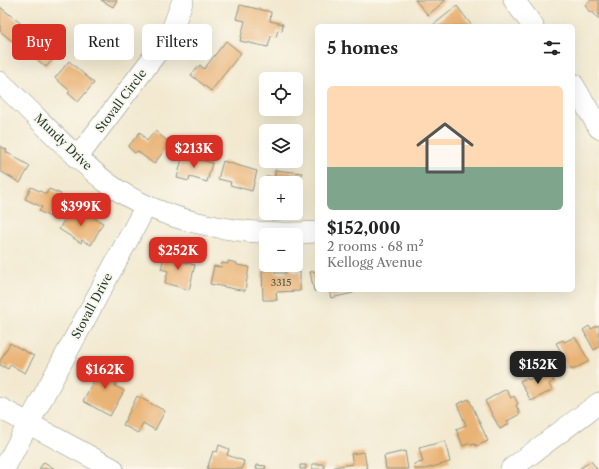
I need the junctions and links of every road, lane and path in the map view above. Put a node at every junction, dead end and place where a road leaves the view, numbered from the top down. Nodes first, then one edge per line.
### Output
1 (183, 0) edge
2 (522, 2) edge
3 (532, 24) edge
4 (0, 82) edge
5 (575, 87) edge
6 (599, 128) edge
7 (77, 158) junction
8 (146, 206) junction
9 (315, 232) edge
10 (599, 403) edge
11 (0, 408) edge
12 (29, 424) junction
13 (4, 469) edge
14 (113, 469) edge
15 (511, 469) edge

1 - 7 street, Stovall Circle
2 - 3 street
4 - 7 street, Mundy Drive
5 - 6 street
7 - 8 street, Mundy Drive
8 - 9 street, Mundy Drive
8 - 12 street, Stovall Drive
10 - 15 street
11 - 12 street
12 - 13 street, Stovall Drive
12 - 14 street

